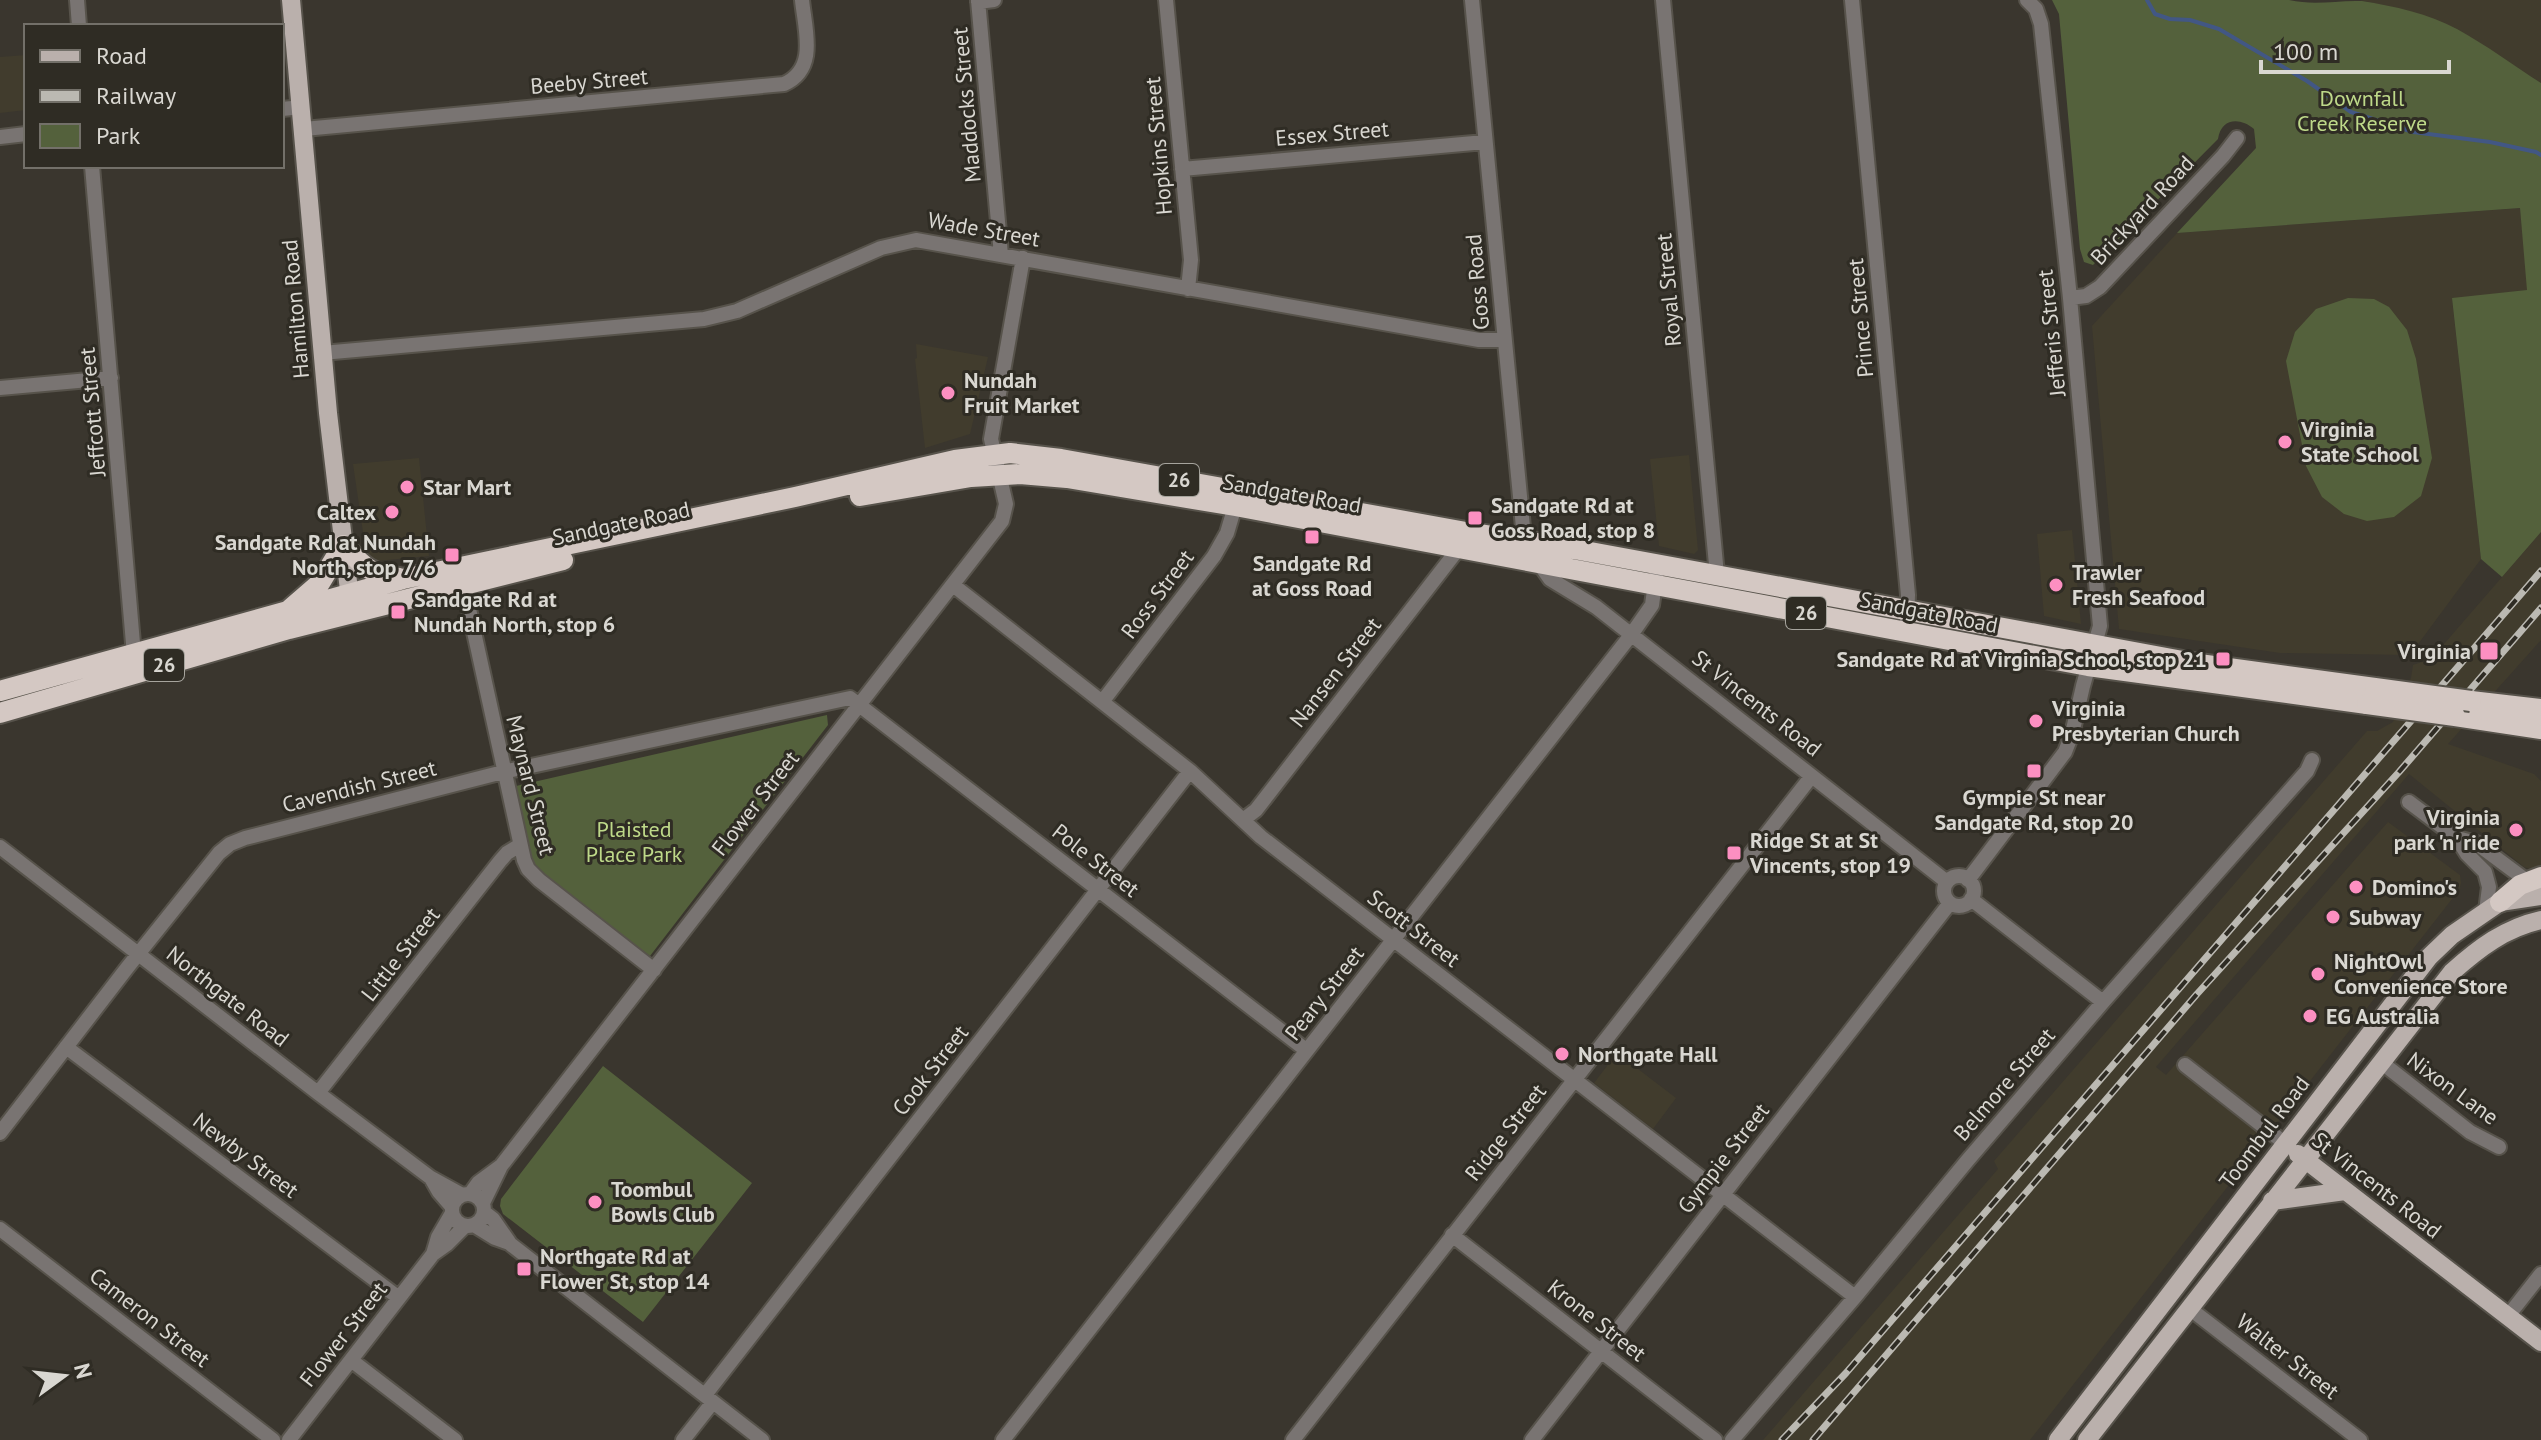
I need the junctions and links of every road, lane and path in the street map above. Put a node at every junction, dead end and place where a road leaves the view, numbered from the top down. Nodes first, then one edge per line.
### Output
1 (77, 0) edge
2 (291, 0) edge
3 (802, 0) edge
4 (994, 0) edge
5 (1166, 0) edge
6 (1472, 0) edge
7 (1663, 0) edge
8 (1852, 0) edge
9 (2027, 0) edge
10 (978, 1) edge
11 (79, 24) edge
12 (302, 107) junction
13 (284, 109) edge
14 (304, 129) junction
15 (24, 134) edge
16 (0, 137) edge
17 (2237, 138) dead end
18 (1485, 142) junction
19 (92, 168) edge
20 (1182, 169) junction
21 (1001, 255) junction
22 (1023, 258) junction
23 (1188, 289) junction
24 (2070, 298) junction
25 (1504, 340) junction
26 (322, 353) junction
27 (111, 378) junction
28 (0, 388) edge
29 (993, 454) junction
30 (999, 475) junction
31 (1235, 506) junction
32 (343, 545) junction
33 (1459, 548) junction
34 (1530, 555) junction
35 (1656, 574) junction
36 (1717, 575) junction
37 (403, 579) junction
38 (953, 585) junction
39 (467, 600) dead end
40 (351, 604) junction
41 (1908, 610) junction
42 (287, 612) junction
43 (1906, 632) junction
44 (1631, 635) junction
45 (2095, 645) junction
46 (134, 655) junction
47 (2088, 666) junction
48 (0, 691) edge
49 (2371, 696) junction
50 (1102, 702) junction
51 (859, 704) junction
52 (2541, 709) edge
53 (0, 713) edge
54 (2541, 729) edge
55 (2312, 760) dead end
56 (1190, 771) junction
57 (503, 772) junction
58 (1811, 777) junction
59 (2409, 802) dead end
60 (1243, 820) junction
61 (2457, 838) junction
62 (520, 845) junction
63 (0, 847) edge
64 (1968, 880) junction
65 (1947, 882) junction
66 (2536, 885) edge
67 (1098, 889) junction
68 (1971, 899) junction
69 (1950, 903) junction
70 (2486, 911) junction
71 (2541, 920) edge
72 (1394, 940) junction
73 (2488, 942) junction
74 (139, 954) junction
75 (654, 970) junction
76 (2103, 1002) junction
77 (66, 1047) junction
78 (1306, 1050) junction
79 (2381, 1062) junction
80 (2185, 1065) dead end
81 (1573, 1079) junction
82 (318, 1093) junction
83 (0, 1133) edge
84 (2287, 1145) junction
85 (2499, 1147) dead end
86 (2305, 1159) junction
87 (501, 1166) junction
88 (431, 1178) junction
89 (2345, 1191) junction
90 (466, 1194) junction
91 (1722, 1194) junction
92 (2272, 1201) junction
93 (484, 1207) junction
94 (452, 1210) junction
95 (470, 1225) junction
96 (0, 1229) edge
97 (1452, 1235) junction
98 (509, 1243) junction
99 (433, 1254) junction
100 (2541, 1274) edge
101 (1855, 1297) junction
102 (399, 1298) junction
103 (2189, 1308) junction
104 (2508, 1316) junction
105 (2541, 1342) edge
106 (1601, 1351) junction
107 (351, 1360) junction
108 (709, 1398) junction
109 (273, 1440) edge
110 (289, 1440) edge
111 (455, 1440) edge
112 (683, 1440) edge
113 (762, 1440) edge
114 (1003, 1440) edge
115 (1293, 1440) edge
116 (1532, 1440) edge
117 (1715, 1440) edge
118 (1732, 1440) edge
119 (2058, 1440) edge
120 (2087, 1440) edge
121 (2360, 1440) edge

1 - 11 street
2 - 12 main road, Hamilton Road
3 - 14 street, Beeby Street
4 - 10 street
5 - 20 street, Hopkins Street
6 - 18 street, Goss Road
7 - 36 street, Royal Street
8 - 41 street, Prince Street
9 - 24 street, Jefferis Street
10 - 21 street, Maddocks Street
12 - 13 street
12 - 14 main road, Hamilton Road
14 - 26 main road, Hamilton Road
15 - 16 street
17 - 24 street, Brickyard Road
18 - 20 street, Essex Street
18 - 25 street, Goss Road
19 - 27 street, Jeffcott Street
20 - 23 street, Hopkins Street
21 - 22 street, Wade Street
21 - 26 street, Wade Street
22 - 23 street, Wade Street
22 - 29 street
23 - 25 street, Wade Street
24 - 45 street, Jefferis Street
25 - 34 street, Goss Road
26 - 32 main road, Hamilton Road
27 - 28 street
27 - 46 street, Jeffcott Street
29 - 30 street, Flower Street
29 - 34 highway, Sandgate Road / 26
29 - 37 highway, Sandgate Road / 26
30 - 31 highway, Sandgate Road / 26
30 - 38 street, Flower Street
30 - 40 highway, Sandgate Road / 26
31 - 33 highway, Sandgate Road / 26
31 - 50 street, Ross Street
32 - 37 highway
32 - 40 main road, Hamilton Road
32 - 42 highway
33 - 34 highway, Sandgate Road / 26
33 - 60 street, Nansen Street
34 - 35 highway, Sandgate Road / 26
34 - 44 street, St Vincents Road
35 - 36 highway, Sandgate Road / 26
35 - 43 highway, Sandgate Road / 26
35 - 44 street, Peary Street
36 - 41 highway, Sandgate Road / 26
37 - 40 highway, Sandgate Road / 26
38 - 50 street, Scott Street
38 - 51 street, Flower Street
39 - 57 street, Maynard Street
40 - 42 highway, Sandgate Road / 26
40 - 53 highway, Sandgate Road / 26
41 - 43 street, Prince Street
41 - 45 highway, Sandgate Road / 26
42 - 46 highway, Sandgate Road / 26
43 - 47 highway, Sandgate Road / 26
44 - 58 street, St Vincents Road
44 - 72 street, Peary Street
45 - 47 street, Jefferis Street
45 - 49 highway, Sandgate Road / 26
46 - 48 highway, Sandgate Road / 26
47 - 49 highway, Sandgate Road / 26
47 - 64 street
49 - 52 highway, Sandgate Road / 26, bridge
49 - 54 highway, Sandgate Road / 26, bridge
50 - 56 street, Scott Street
51 - 57 street, Cavendish Street
51 - 67 street, Pole Street
51 - 75 street, Flower Street
55 - 76 street, Belmore Street
56 - 60 street, Scott Street
56 - 67 street, Cook Street
57 - 62 street, Maynard Street
57 - 74 street, Cavendish Street
58 - 65 street, St Vincents Road
58 - 81 street, Ridge Street
59 - 61 street
60 - 72 street, Scott Street
61 - 66 street
61 - 70 street
62 - 75 street, Maynard Street
62 - 82 street, Little Street
63 - 74 street, Northgate Road
64 - 65 street
64 - 68 street
65 - 69 street
66 - 70 highway
67 - 78 street, Pole Street
67 - 108 street, Cook Street
68 - 69 street
68 - 76 street
69 - 91 street, Gympie Street
70 - 73 main road
70 - 84 main road, Toombul Road
71 - 73 main road
72 - 78 street, Peary Street
72 - 81 street, Scott Street
73 - 79 main road
74 - 77 street, Cavendish Street
74 - 82 street, Northgate Road
75 - 87 street, Flower Street
76 - 101 street, Belmore Street
77 - 83 street, Cavendish Street
77 - 102 street, Newby Street
78 - 114 street, Peary Street
79 - 85 street, Nixon Lane
79 - 86 main road
80 - 84 street, St Vincents Road
81 - 91 street, Scott Street
81 - 97 street, Ridge Street
82 - 88 street, Northgate Road
84 - 86 main road, St Vincents Road
84 - 119 main road, Toombul Road
86 - 89 main road, St Vincents Road
86 - 92 main road
87 - 90 street, Flower Street
87 - 93 street, Flower Street
88 - 90 street, Northgate Road
88 - 94 street, Northgate Road
89 - 92 main road
89 - 104 main road, St Vincents Road
90 - 93 street
90 - 94 street
91 - 101 street, Scott Street
91 - 106 street, Gympie Street
92 - 103 main road
93 - 95 street
93 - 98 street
94 - 95 street
94 - 99 street, Flower Street
95 - 98 street
95 - 99 street, Flower Street
96 - 109 street, Cameron Street
97 - 106 street, Krone Street
97 - 115 street, Ridge Street
98 - 108 street
99 - 102 street, Flower Street
100 - 104 street
101 - 118 street, Belmore Street
102 - 107 street, Flower Street
103 - 120 main road
103 - 121 street, Walter Street
104 - 105 main road, St Vincents Road
106 - 116 street, Gympie Street
106 - 117 street, Krone Street
107 - 110 street, Flower Street
107 - 111 street
108 - 112 street, Cook Street
108 - 113 street

